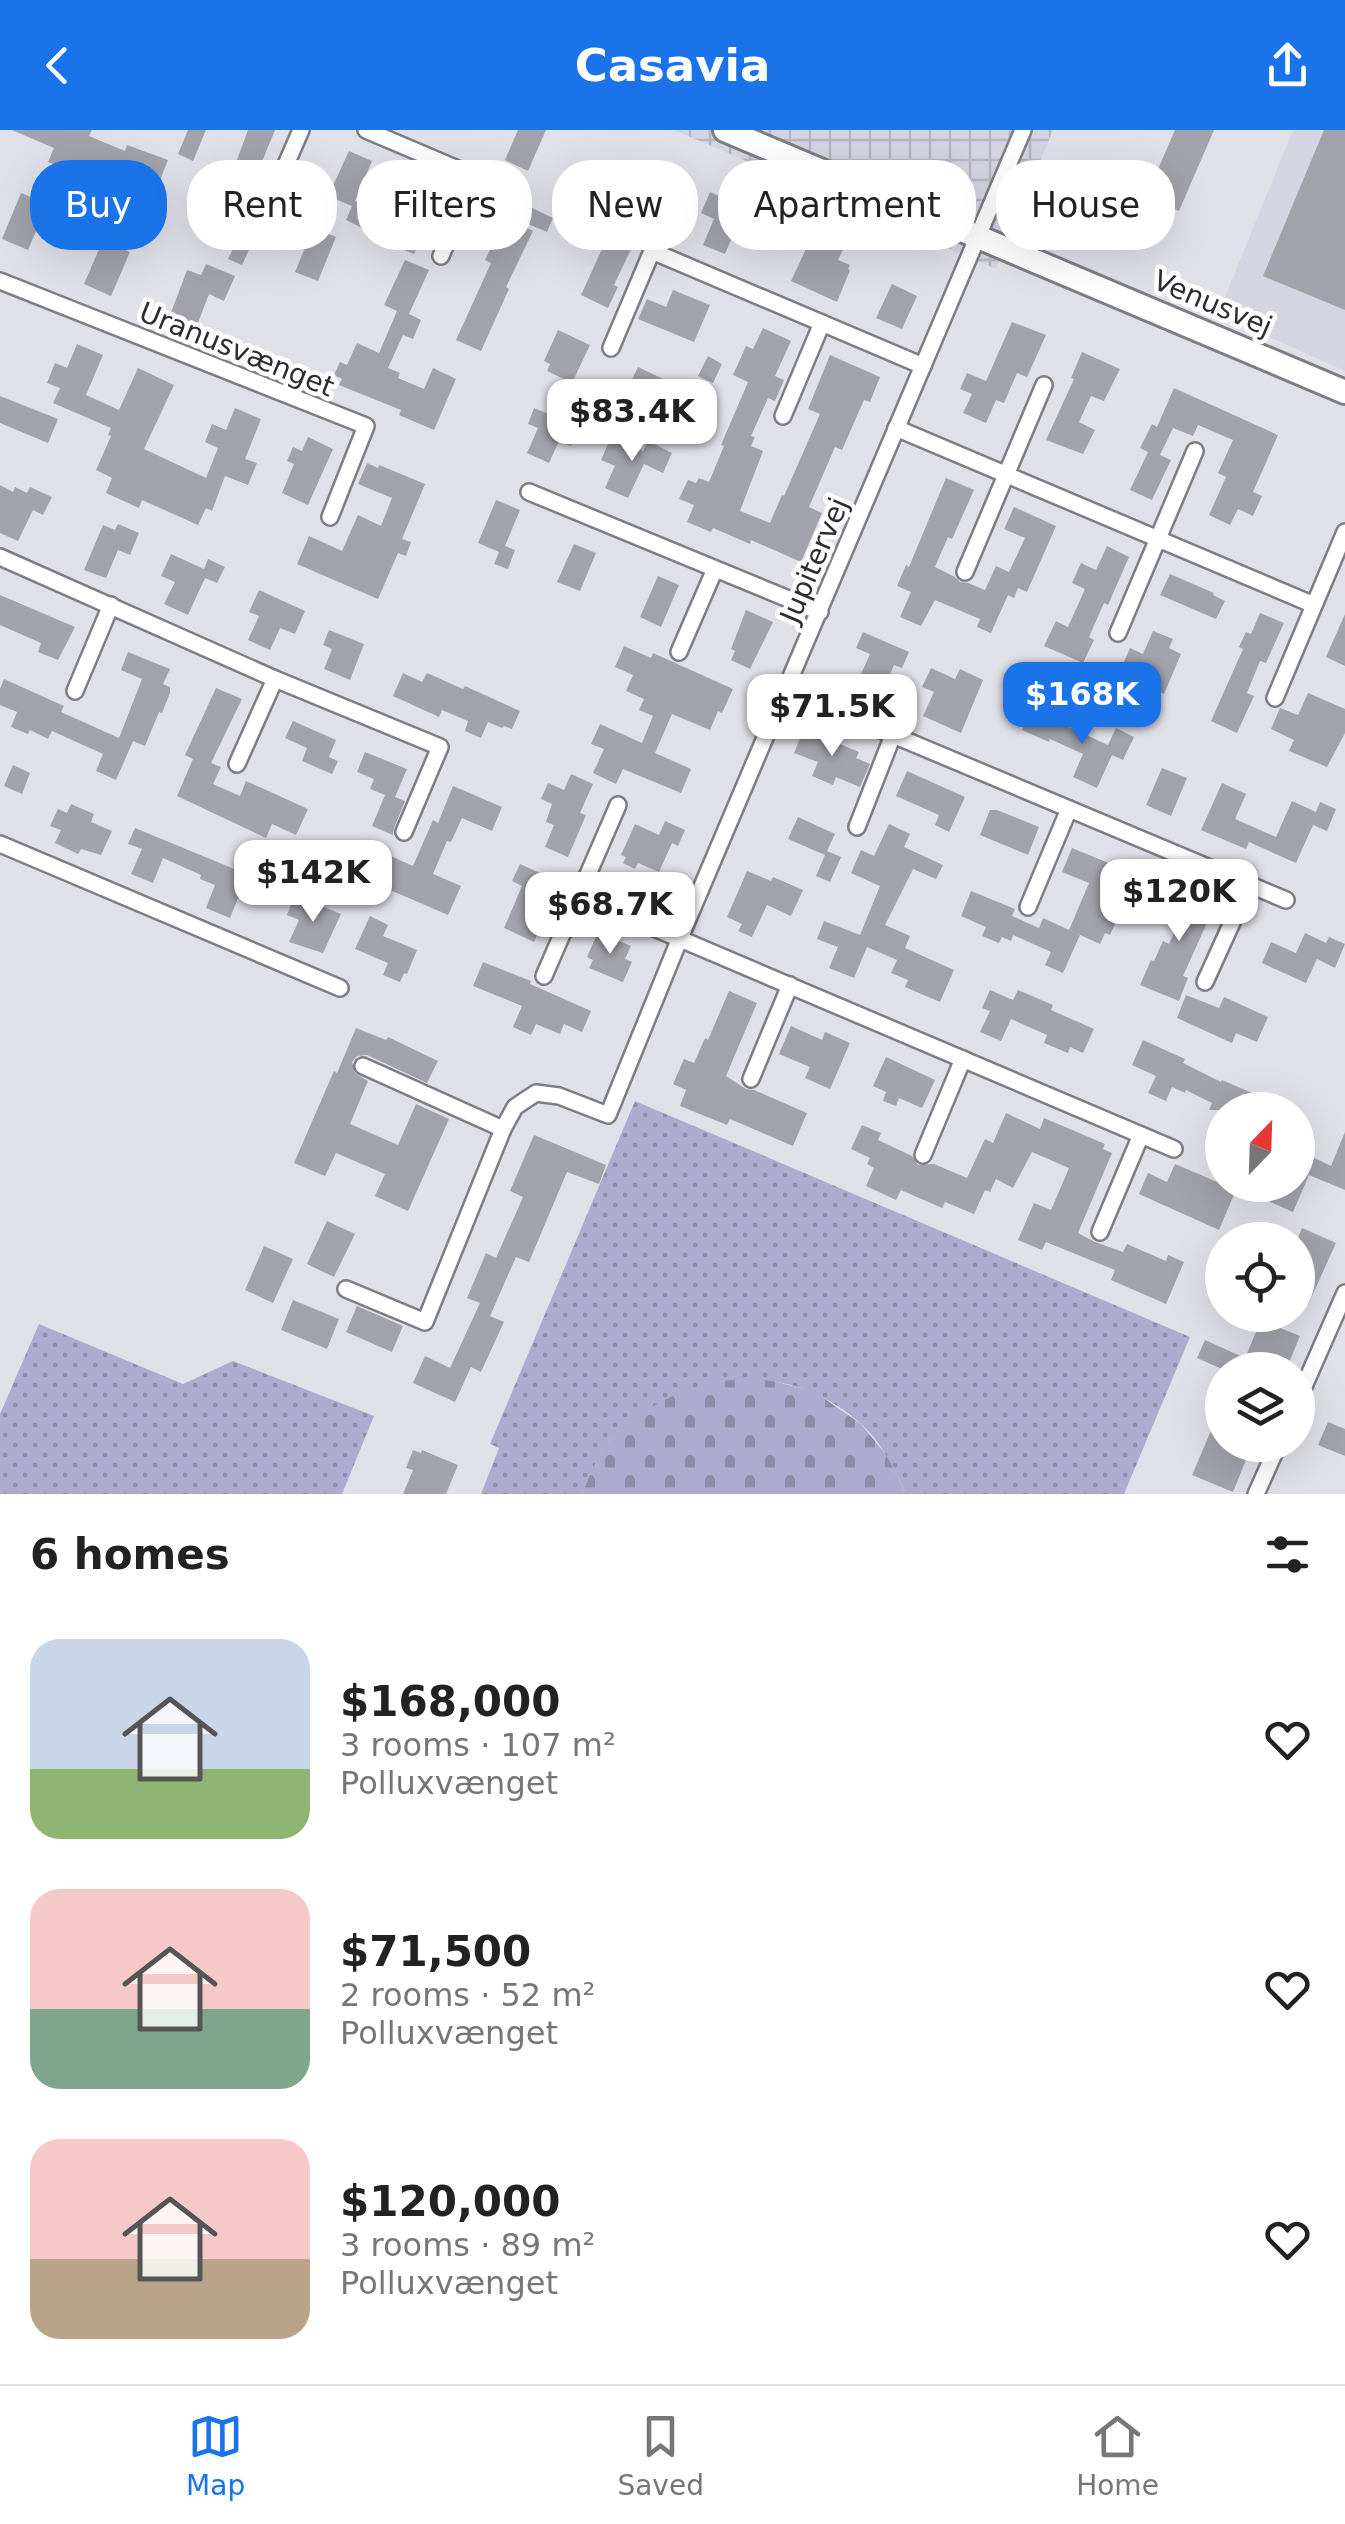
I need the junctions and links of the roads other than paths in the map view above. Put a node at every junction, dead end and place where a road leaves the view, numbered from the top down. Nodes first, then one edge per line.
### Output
1 (301, 130) edge
2 (366, 130) edge
3 (725, 130) edge
4 (1023, 130) edge
5 (288, 160) edge
6 (977, 237) junction
7 (441, 256) dead end
8 (0, 281) edge
9 (822, 323) junction
10 (611, 348) dead end
11 (923, 366) junction
12 (1044, 386) dead end
13 (1345, 392) edge
14 (783, 416) dead end
15 (896, 428) junction
16 (1195, 452) dead end
17 (1006, 475) junction
18 (529, 492) dead end
19 (330, 517) dead end
20 (1345, 532) edge
21 (1158, 539) junction
22 (0, 557) edge
23 (715, 568) junction
24 (965, 572) dead end
25 (112, 605) junction
26 (1314, 605) junction
27 (820, 612) junction
28 (1118, 633) dead end
29 (679, 652) dead end
30 (275, 679) junction
31 (786, 690) junction
32 (75, 691) dead end
33 (1275, 698) dead end
34 (893, 735) junction
35 (237, 764) dead end
36 (618, 804) dead end
37 (1069, 809) junction
38 (857, 827) dead end
39 (404, 832) dead end
40 (0, 844) edge
41 (1249, 885) junction
42 (578, 896) junction
43 (1286, 900) dead end
44 (1028, 907) dead end
45 (680, 938) junction
46 (544, 976) dead end
47 (1206, 982) dead end
48 (790, 985) junction
49 (340, 988) dead end
50 (963, 1059) junction
51 (363, 1066) dead end
52 (751, 1079) dead end
53 (503, 1129) junction
54 (1141, 1135) junction
55 (1174, 1149) dead end
56 (923, 1156) dead end
57 (1100, 1232) dead end
58 (346, 1289) dead end
59 (1345, 1292) edge
60 (1315, 1361) edge
61 (1270, 1462) edge
62 (1256, 1494) edge

1 - 5 street
2 - 7 street
3 - 6 street, Venusvej
4 - 6 street, Jupitervej
6 - 11 street, Jupitervej
6 - 13 street, Venusvej
8 - 19 street, Uranusvænget
9 - 10 street
9 - 11 street
9 - 14 street
11 - 15 street, Jupitervej
12 - 17 street
15 - 17 street
15 - 27 street, Jupitervej
16 - 21 street
17 - 21 street
17 - 24 street
18 - 23 street
20 - 26 street
21 - 26 street
21 - 28 street
22 - 25 street
23 - 27 street
23 - 29 street
25 - 30 street
25 - 32 street
26 - 33 street
27 - 31 street, Jupitervej
30 - 35 street
30 - 39 street
31 - 34 street
31 - 45 street, Jupitervej
34 - 37 street
34 - 38 street
36 - 42 street
37 - 41 street
37 - 44 street
40 - 49 street
41 - 43 street
41 - 47 street
42 - 45 street
42 - 46 street
45 - 48 street
45 - 53 street, Jupitervej
48 - 50 street
48 - 52 street
50 - 54 street
50 - 56 street
51 - 53 street
53 - 58 street, Jupitervej
54 - 55 street
54 - 57 street
59 - 60 street
61 - 62 street

